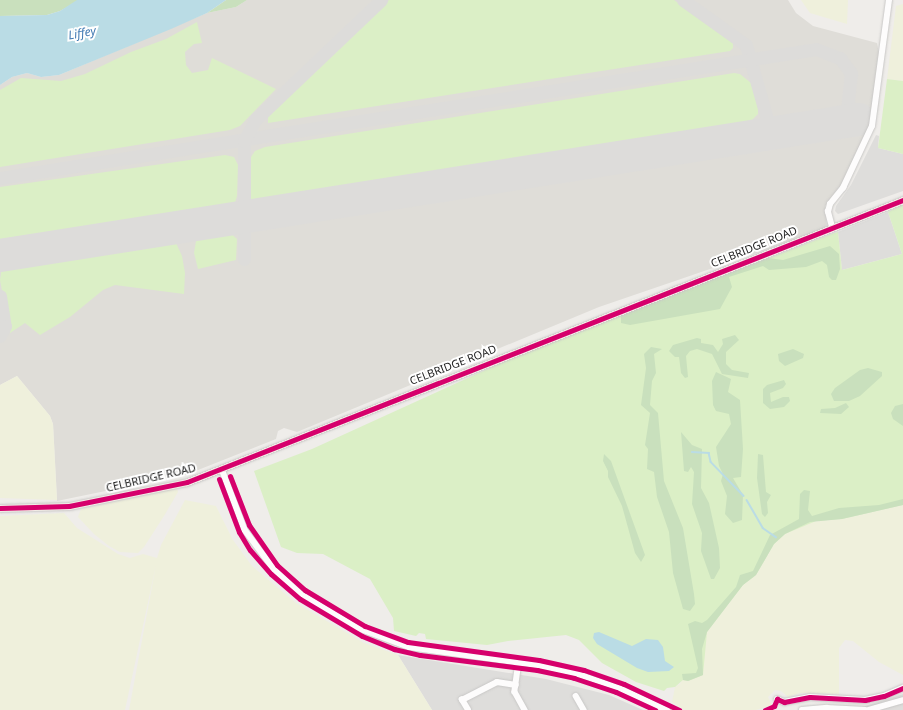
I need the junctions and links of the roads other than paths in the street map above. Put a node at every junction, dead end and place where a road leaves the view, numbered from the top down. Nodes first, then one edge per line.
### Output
1 (889, 0) edge
2 (903, 200) edge
3 (832, 227) junction
4 (222, 470) junction
5 (0, 508) edge
6 (519, 662) junction
7 (516, 685) junction
8 (903, 688) edge
9 (576, 696) dead end
10 (777, 699) dead end
11 (903, 700) edge
12 (468, 710) edge
13 (525, 710) edge
14 (584, 710) edge
15 (667, 710) edge
16 (802, 710) edge
17 (865, 710) edge
18 (869, 710) edge

1 - 3 street
2 - 3 main road, CELBRIDGE ROAD
3 - 4 main road, CELBRIDGE ROAD
4 - 5 main road, CELBRIDGE ROAD
4 - 6 street
6 - 7 street
6 - 15 street
7 - 12 street
7 - 13 street
8 - 10 street
9 - 14 street
11 - 18 street
16 - 17 street

